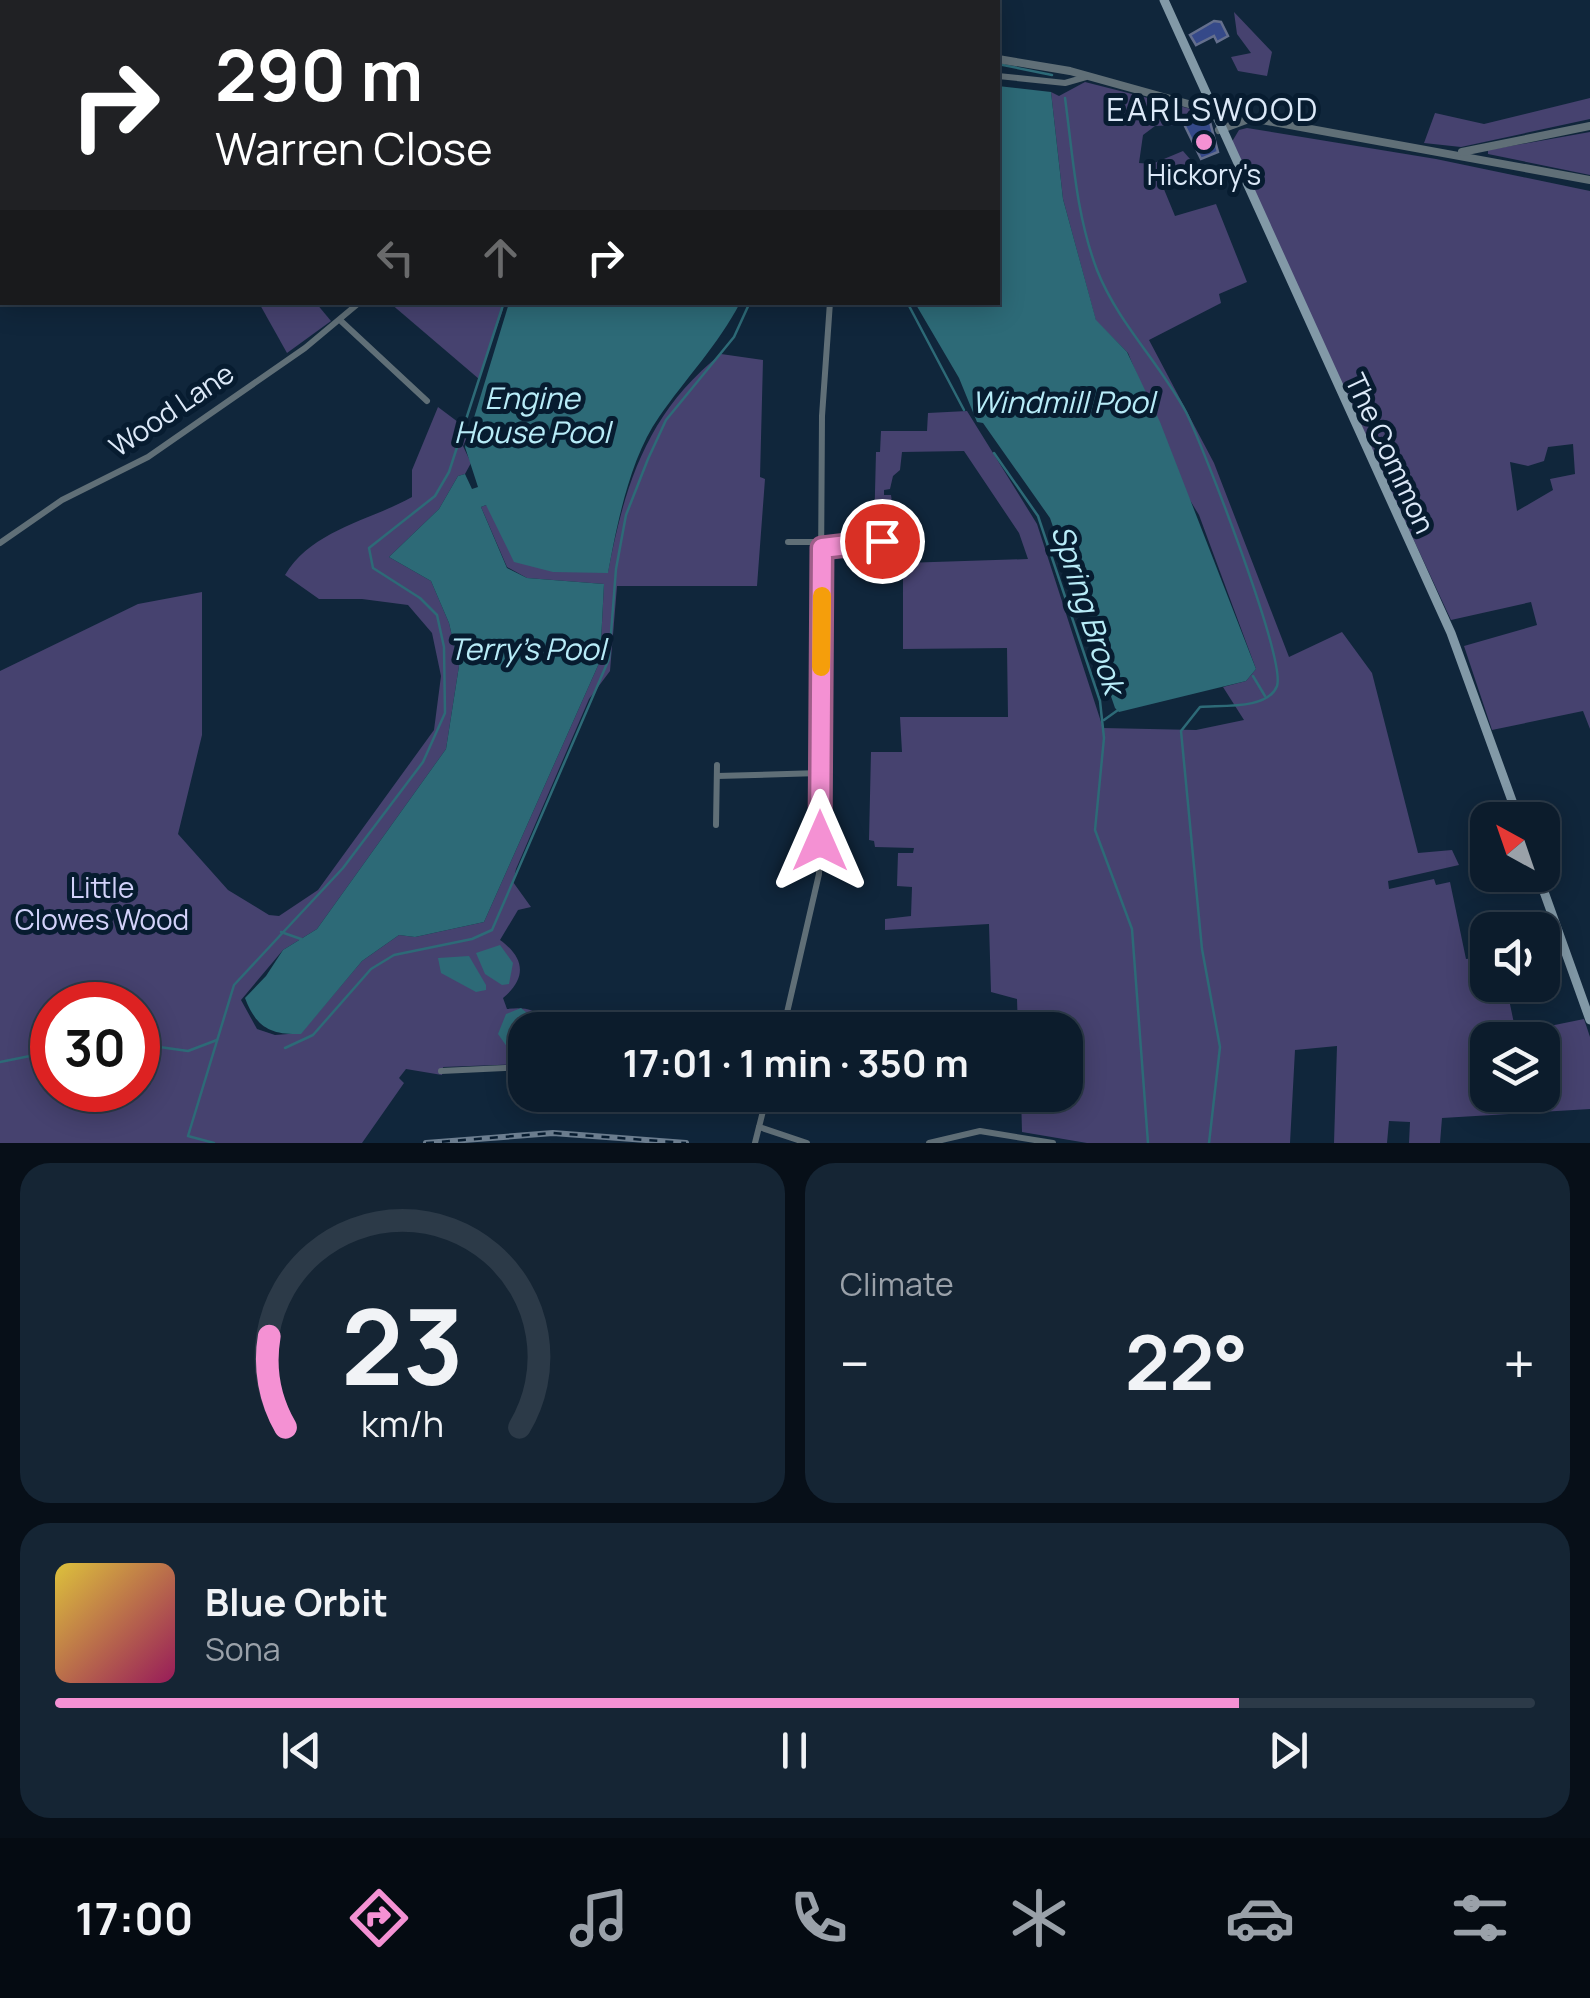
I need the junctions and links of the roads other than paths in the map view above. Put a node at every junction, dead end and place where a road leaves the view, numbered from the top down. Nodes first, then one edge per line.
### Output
1 (1164, 0) edge
2 (1000, 59) edge
3 (1000, 76) edge
4 (1086, 77) junction
5 (1212, 113) junction
6 (1251, 119) junction
7 (1590, 126) edge
8 (1219, 130) junction
9 (1459, 153) junction
10 (1590, 180) edge
11 (357, 305) edge
12 (830, 305) edge
13 (341, 321) junction
14 (427, 401) dead end
15 (882, 541) dead end
16 (788, 542) dead end
17 (0, 543) edge
18 (822, 545) junction
19 (717, 765) dead end
20 (820, 774) junction
21 (717, 776) junction
22 (1512, 802) edge
23 (716, 825) dead end
24 (1544, 892) edge
25 (787, 1012) edge
26 (1590, 1020) edge
27 (508, 1068) edge
28 (441, 1071) dead end
29 (763, 1112) edge
30 (759, 1127) junction
31 (756, 1142) edge
32 (807, 1143) edge
33 (929, 1143) edge
34 (1053, 1143) edge

1 - 5 main road, The Common
2 - 4 street
3 - 4 street
4 - 5 street
5 - 6 street
5 - 8 main road, The Common
6 - 8 street
6 - 9 street
7 - 9 street
8 - 22 main road, The Common
9 - 10 street
11 - 13 street, Wood Lane
12 - 18 street
13 - 14 street
13 - 17 street, Wood Lane
15 - 18 street
16 - 18 street
18 - 20 street
19 - 21 street
20 - 21 street
20 - 25 street
21 - 23 street
24 - 26 main road
27 - 28 street
29 - 30 street
30 - 31 street
30 - 32 street
33 - 34 street

